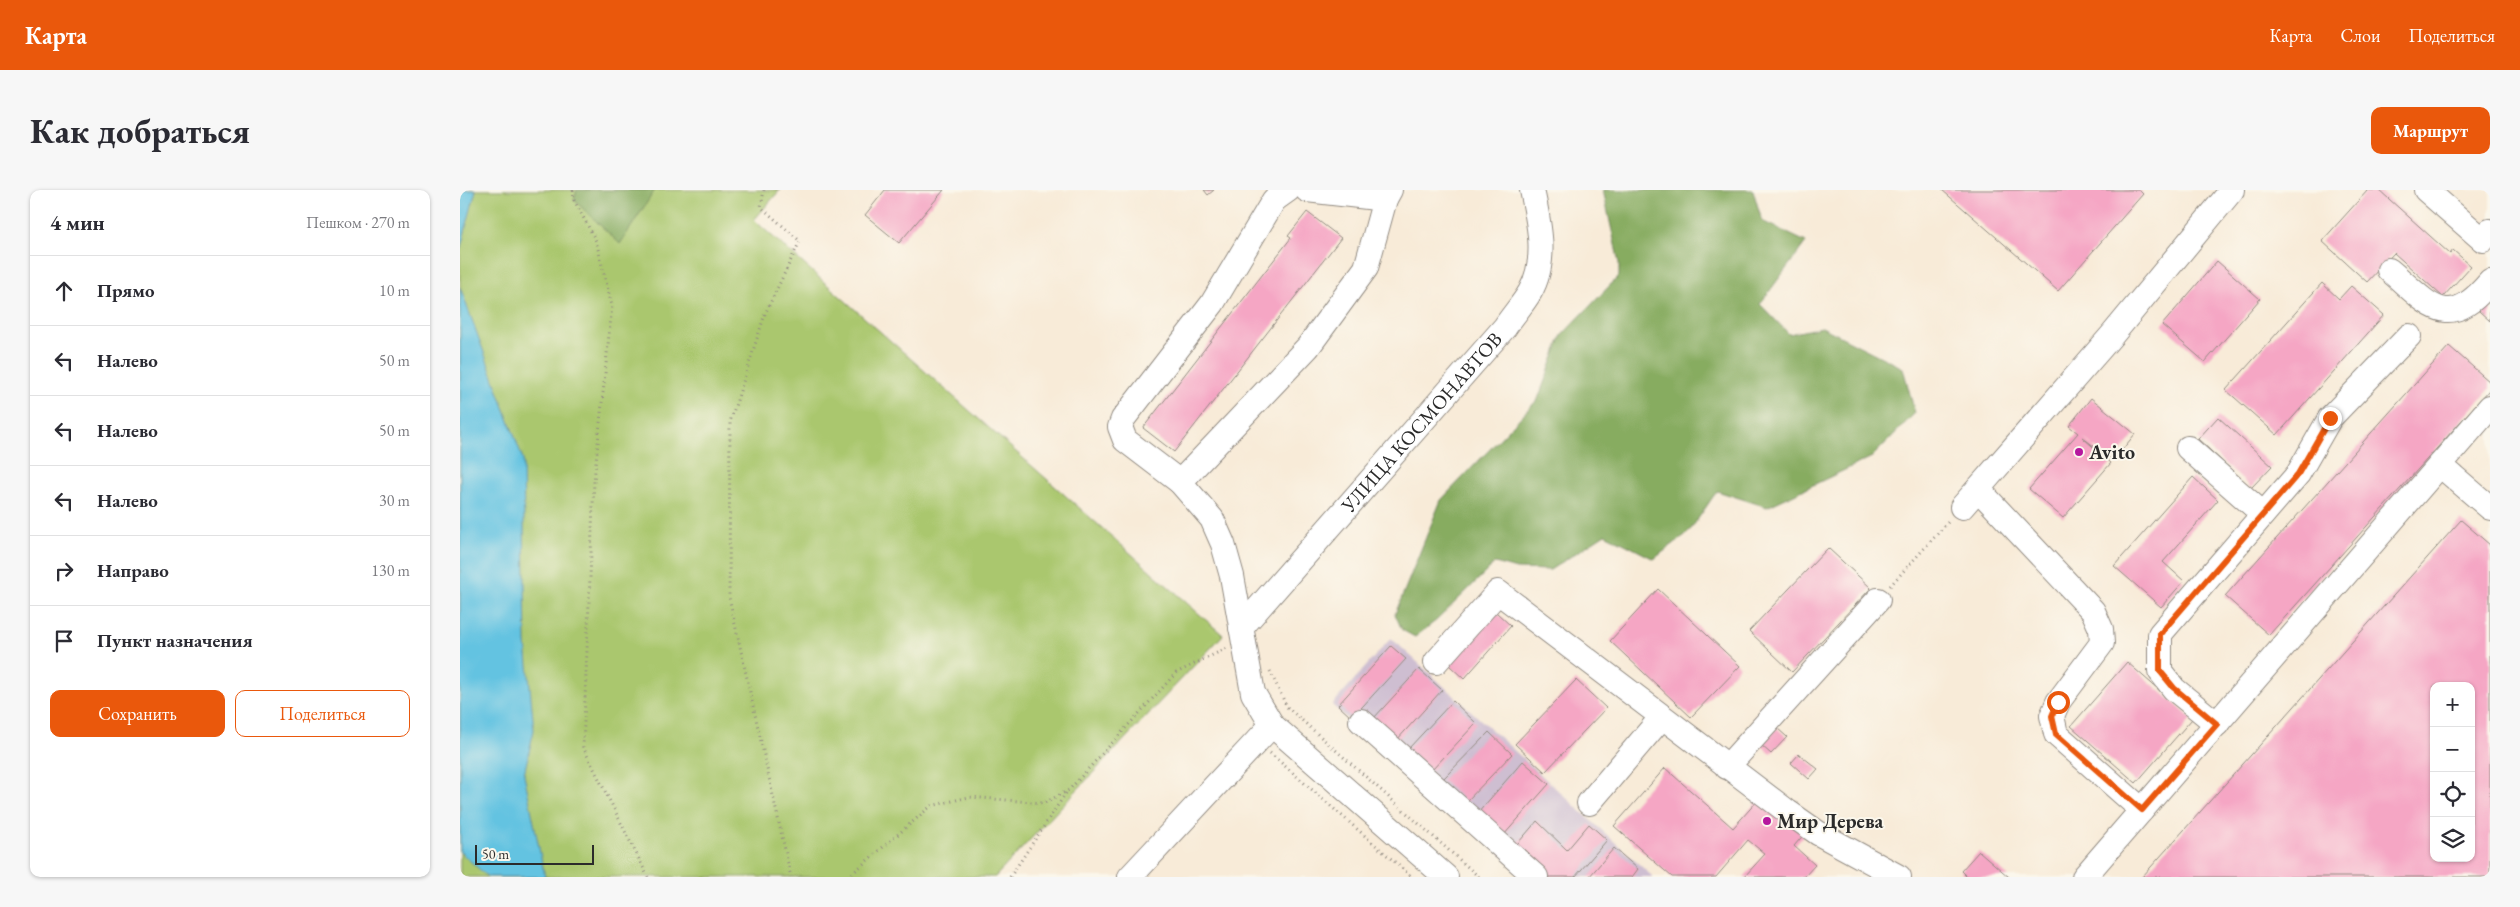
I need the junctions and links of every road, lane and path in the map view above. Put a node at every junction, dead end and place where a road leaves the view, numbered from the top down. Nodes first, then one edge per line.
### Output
1 (573, 190) edge
2 (764, 190) edge
3 (1288, 190) edge
4 (1307, 190) edge
5 (1532, 190) edge
6 (2232, 190) edge
7 (2426, 190) edge
8 (1387, 195) edge
9 (2488, 239) edge
10 (2388, 270) dead end
11 (2490, 282) edge
12 (2410, 336) dead end
13 (2490, 407) edge
14 (2188, 448) dead end
15 (2440, 465) junction
16 (1180, 482) junction
17 (1978, 489) junction
18 (1962, 507) joint
19 (2490, 508) edge
20 (2263, 514) junction
21 (1878, 600) joint
22 (1241, 634) junction
23 (1268, 662) dead end
24 (1436, 662) dead end
25 (1662, 717) junction
26 (1360, 721) dead end
27 (2217, 724) junction
28 (1264, 733) junction
29 (1727, 768) junction
30 (1069, 790) junction
31 (1589, 803) dead end
32 (2142, 810) junction
33 (648, 877) edge
34 (791, 877) edge
35 (848, 877) edge
36 (1010, 877) edge
37 (1130, 877) edge
38 (1412, 877) edge
39 (1446, 877) edge
40 (1479, 877) edge
41 (1536, 877) edge
42 (1899, 877) edge
43 (2084, 877) edge

1 - 33 path
2 - 34 path
3 - 16 street
4 - 8 street
5 - 22 street, УЛИЦА КОСМОНАВТОВ
6 - 17 street
7 - 9 street
8 - 16 street
10 - 11 street
12 - 20 street
13 - 15 street
14 - 20 street
15 - 19 street
15 - 27 street
16 - 22 street
17 - 18 street
17 - 32 street
18 - 21 path
20 - 27 street
21 - 29 street
22 - 28 street
22 - 30 path
23 - 40 path
24 - 25 street
25 - 29 street
25 - 31 street
26 - 41 street
27 - 32 street
28 - 37 street
28 - 38 path
28 - 39 street
29 - 42 street
30 - 35 path
30 - 36 path
32 - 43 street

